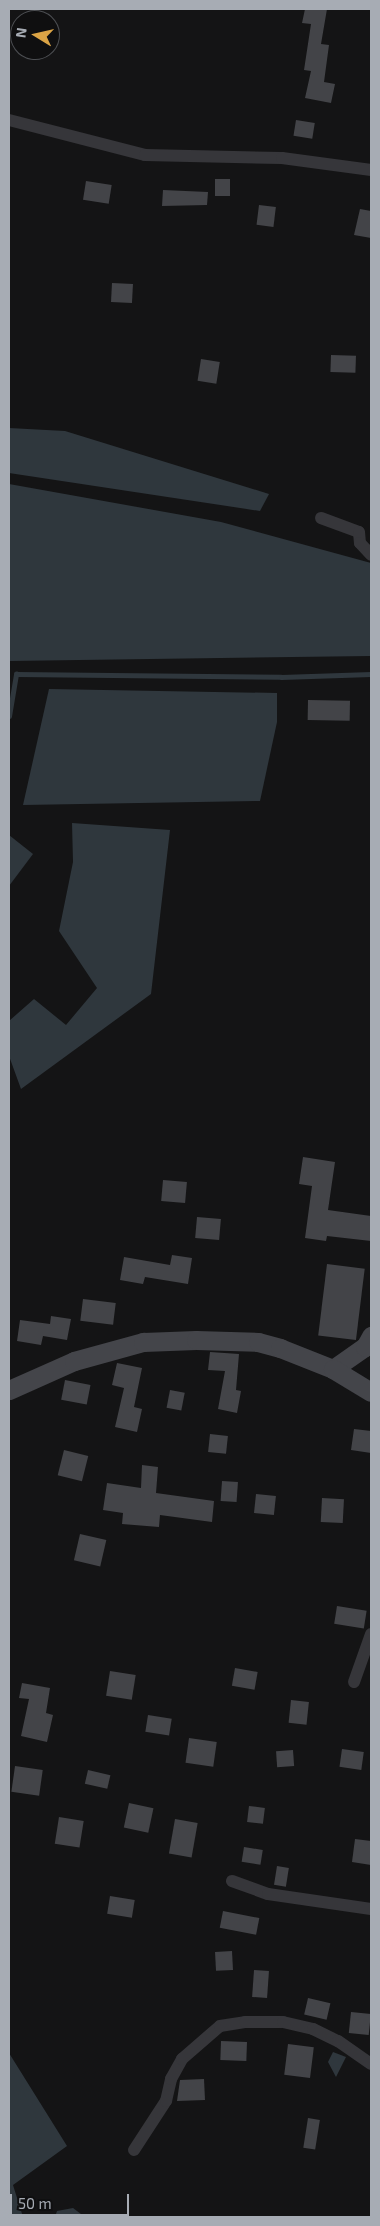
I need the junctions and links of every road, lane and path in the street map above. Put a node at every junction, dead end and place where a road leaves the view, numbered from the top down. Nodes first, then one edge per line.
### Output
1 (9, 120) edge
2 (371, 170) edge
3 (321, 518) dead end
4 (371, 554) edge
5 (371, 1336) edge
6 (333, 1368) junction
7 (9, 1390) edge
8 (371, 1392) edge
9 (371, 1634) edge
10 (354, 1682) dead end
11 (232, 1880) dead end
12 (371, 1909) edge
13 (371, 2064) edge
14 (134, 2150) dead end

1 - 2 street
3 - 4 street
5 - 6 main road
6 - 7 main road
6 - 8 main road
9 - 10 street
11 - 12 street
13 - 14 street

